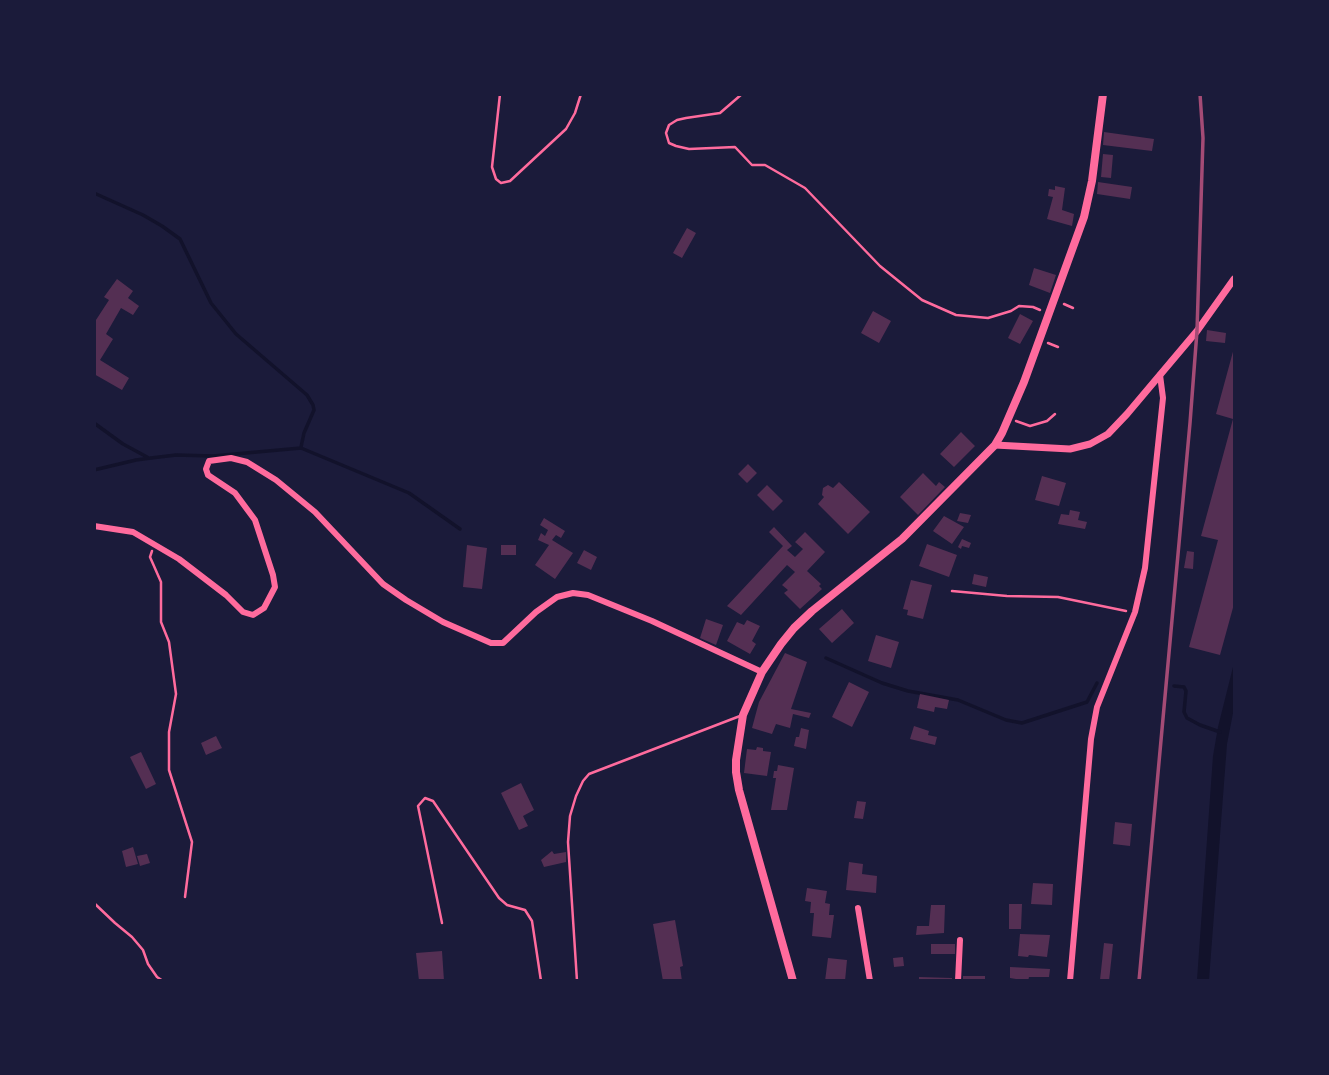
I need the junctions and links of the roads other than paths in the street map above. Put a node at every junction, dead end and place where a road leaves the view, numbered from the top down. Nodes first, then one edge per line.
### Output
1 (1103, 94) edge
2 (1234, 279) edge
3 (1160, 375) junction
4 (995, 445) junction
5 (94, 527) edge
6 (762, 672) junction
7 (743, 715) junction
8 (858, 908) dead end
9 (442, 923) dead end
10 (960, 940) dead end
11 (541, 981) edge
12 (577, 981) edge
13 (793, 981) edge
14 (870, 981) edge
15 (958, 981) edge
16 (1070, 981) edge

1 - 4 main road
2 - 3 street
3 - 4 street
3 - 16 street
4 - 6 main road
5 - 6 street
6 - 7 main road
7 - 12 lane
7 - 13 main road
8 - 14 street
9 - 11 lane
10 - 15 street

